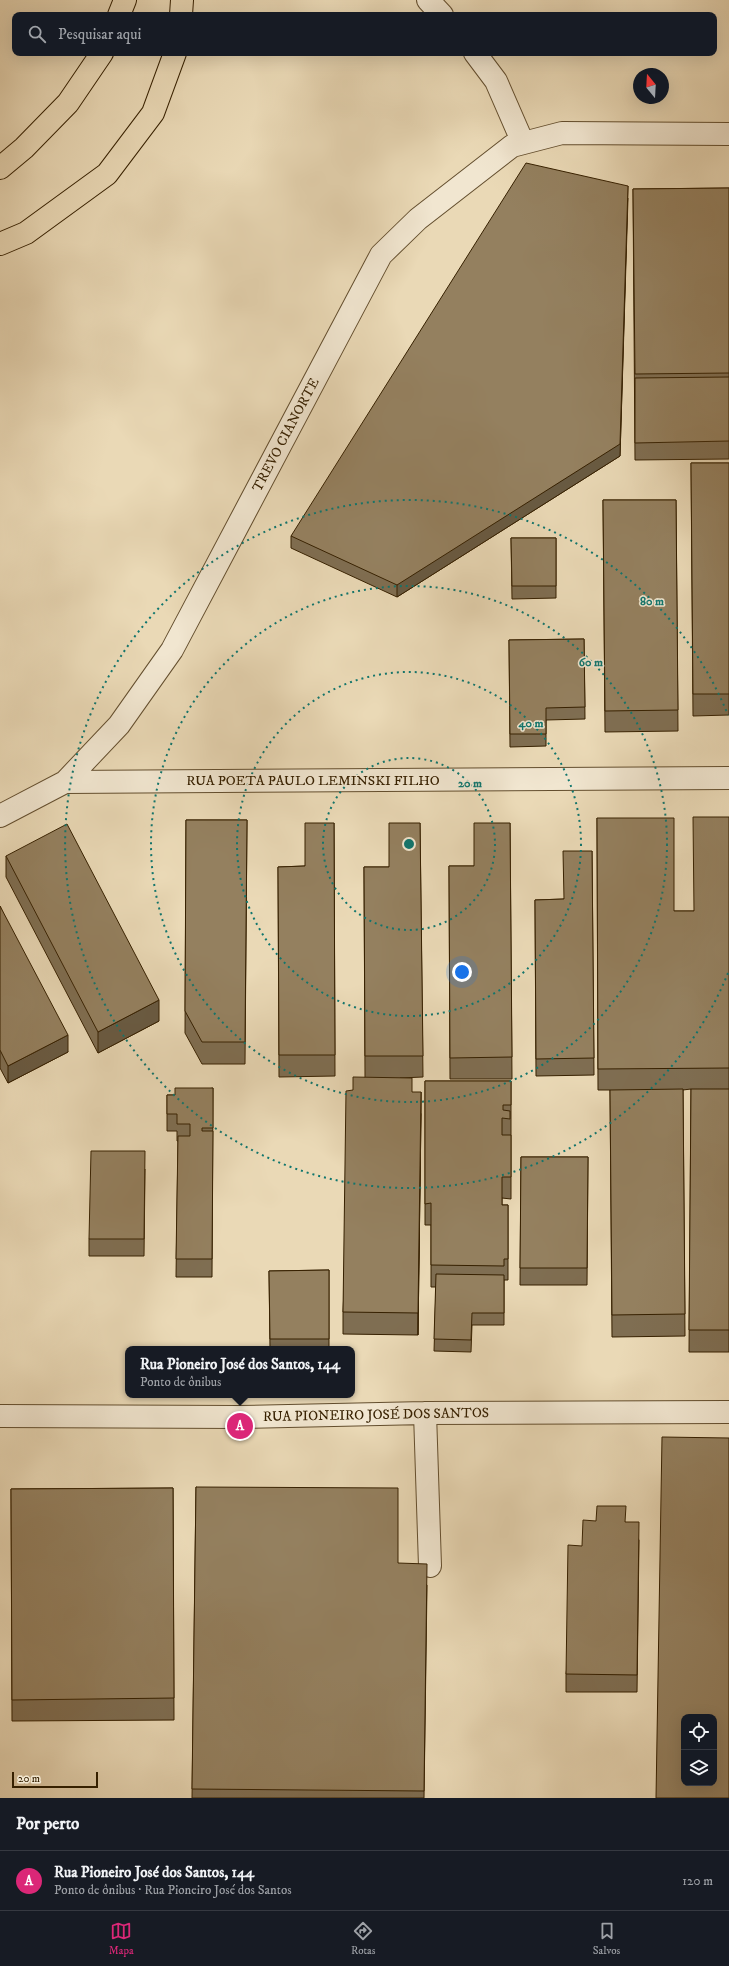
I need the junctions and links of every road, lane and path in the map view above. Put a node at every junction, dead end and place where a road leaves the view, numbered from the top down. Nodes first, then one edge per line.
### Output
1 (125, 0) edge
2 (182, 0) edge
3 (428, 0) edge
4 (120, 12) edge
5 (181, 12) edge
6 (439, 12) edge
7 (100, 56) edge
8 (174, 56) edge
9 (477, 56) edge
10 (729, 134) edge
11 (522, 143) junction
12 (0, 168) edge
13 (0, 244) edge
14 (729, 778) edge
15 (65, 782) junction
16 (0, 816) edge
17 (729, 1412) edge
18 (425, 1413) junction
19 (0, 1416) edge
20 (430, 1566) dead end

1 - 4 highway
2 - 5 highway
3 - 6 street
7 - 12 highway
8 - 13 highway
9 - 11 street
10 - 11 street, TREVO CIANORTE
11 - 15 street, TREVO CIANORTE
14 - 15 street, RUA POETA PAULO LEMINSKI FILHO
15 - 16 street, TREVO CIANORTE
17 - 18 street, RUA PIONEIRO JOSÉ DOS SANTOS
18 - 19 street, RUA PIONEIRO JOSÉ DOS SANTOS
18 - 20 street

